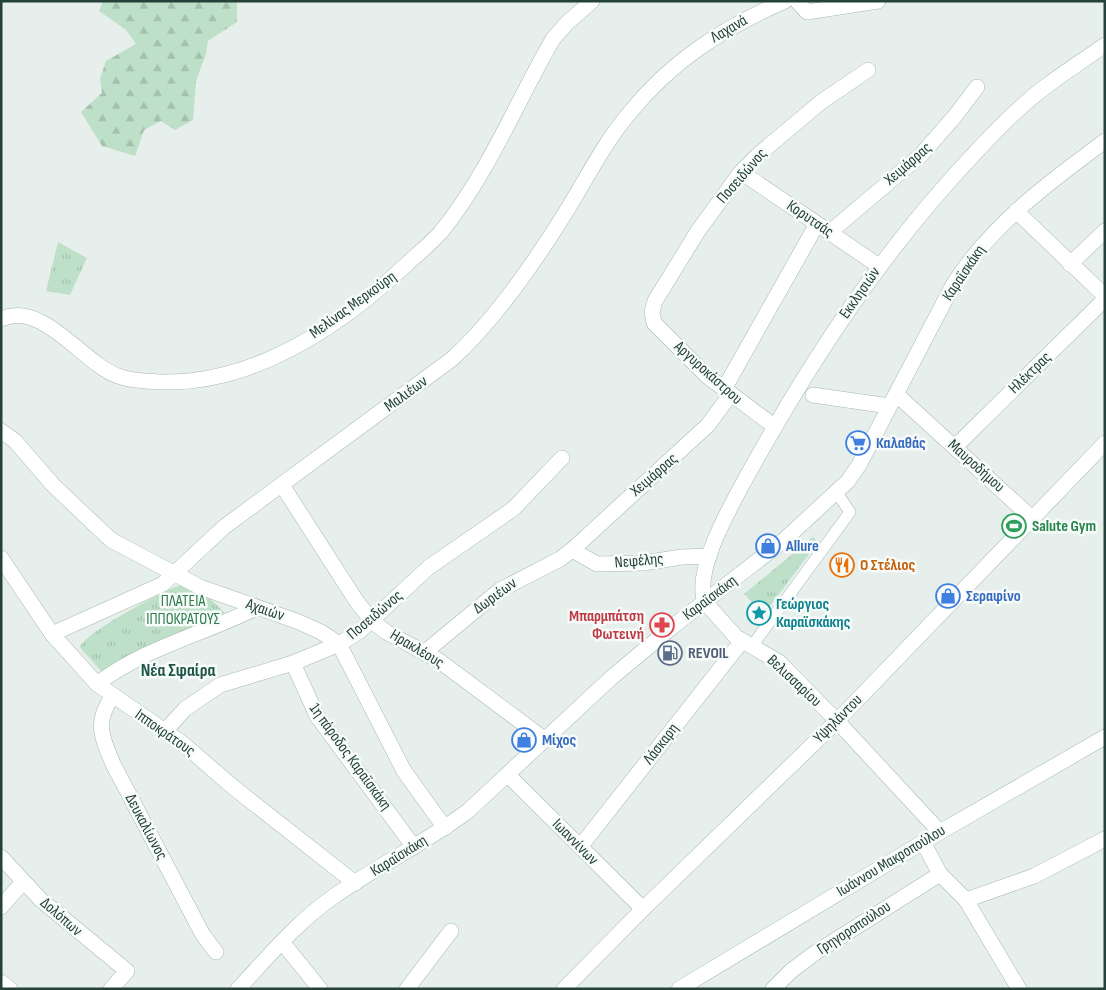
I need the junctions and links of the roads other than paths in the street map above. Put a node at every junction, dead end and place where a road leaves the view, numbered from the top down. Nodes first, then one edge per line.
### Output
1 (592, 1) edge
2 (785, 1) edge
3 (797, 1) edge
4 (878, 1) edge
5 (1105, 45) edge
6 (678, 64) joint
7 (868, 70) dead end
8 (977, 87) dead end
9 (1105, 141) edge
10 (742, 172) junction
11 (1016, 212) junction
12 (817, 224) junction
13 (830, 232) junction
14 (1105, 232) edge
15 (1070, 264) junction
16 (880, 266) junction
17 (1105, 298) edge
18 (652, 312) joint
19 (1, 319) edge
20 (727, 392) junction
21 (813, 395) dead end
22 (893, 400) junction
23 (774, 426) junction
24 (1, 431) edge
25 (955, 447) junction
26 (1103, 448) edge
27 (562, 458) dead end
28 (282, 485) junction
29 (837, 493) junction
30 (1033, 519) junction
31 (572, 550) junction
32 (709, 556) junction
33 (1, 558) edge
34 (176, 573) junction
35 (704, 602) junction
36 (256, 608) junction
37 (372, 621) junction
38 (52, 634) junction
39 (339, 644) junction
40 (747, 644) junction
41 (425, 652) junction
42 (293, 663) junction
43 (97, 684) junction
44 (112, 697) junction
45 (837, 721) junction
46 (165, 731) junction
47 (1105, 737) edge
48 (544, 739) junction
49 (508, 775) junction
50 (444, 828) junction
51 (940, 832) junction
52 (1105, 838) edge
53 (924, 842) junction
54 (414, 846) junction
55 (580, 847) junction
56 (1, 857) edge
57 (940, 874) junction
58 (23, 882) junction
59 (355, 883) junction
60 (966, 900) junction
61 (1, 907) edge
62 (642, 909) junction
63 (451, 931) dead end
64 (282, 942) junction
65 (216, 952) dead end
66 (1, 982) edge
67 (10, 989) edge
68 (111, 989) edge
69 (238, 989) edge
70 (320, 989) edge
71 (407, 989) edge
72 (564, 989) edge
73 (679, 989) edge
74 (773, 989) edge
75 (1019, 989) edge

1 - 19 street, Μελίνας Μερκούρη
2 - 6 street, Λαχανά
3 - 4 street
5 - 16 street, Εκκλησιών
6 - 28 street, Μαλιέων
7 - 10 street, Ποσειδώνος
8 - 13 street, Χειμάρρας
9 - 11 street, Καραϊσκάκη
10 - 12 street, Κορυτσάς
10 - 18 street, Ποσειδώνος
11 - 15 street
11 - 22 street, Καραϊσκάκη
12 - 13 street, Κορυτσάς
12 - 20 street, Χειμάρρας
13 - 16 street, Κορυτσάς
14 - 15 street
15 - 17 street
16 - 23 street, Εκκλησιών
17 - 25 street, Ηλέκτρας
18 - 20 street, Αργυροκάστρου
20 - 23 street, Αργυροκάστρου
20 - 31 street, Χειμάρρας
21 - 22 street
22 - 25 street, Μαυροδήμου
22 - 29 street, Καραϊσκάκη
23 - 32 street, Εκκλησιών
24 - 34 street, Αχαιών
25 - 30 street, Μαυροδήμου
26 - 30 street, Υψηλάντου
27 - 37 street, Ποσειδώνος
28 - 34 street, Μαλιέων
28 - 37 street, Ηρακλέους
29 - 35 street, Καραϊσκάκη
29 - 40 street
30 - 45 street, Υψηλάντου
31 - 32 street, Νεφέλης
31 - 41 street, Δωριέων
32 - 35 street, Εκκλησιών
33 - 38 street, Ιπποκράτους
34 - 36 street, Αχαιών
34 - 38 street, Μαλιέων
35 - 40 street, Βελισσαρίου
35 - 48 street, Καραϊσκάκη
36 - 39 street, Αχαιών
36 - 43 street
37 - 39 street, Ποσειδώνος
37 - 41 street, Ηρακλέους
38 - 43 street, Ιπποκράτους
39 - 42 street, Ποσειδώνος
39 - 50 street
40 - 45 street, Βελισσαρίου
40 - 55 street, Λάσκαρη
41 - 48 street, Ηρακλέους
42 - 46 street, Ποσειδώνος
42 - 54 street, 1η πάροδος Καραϊσκάκη
43 - 44 street, Ιπποκράτους
44 - 46 street, Ιπποκράτους
44 - 65 street, Δευκαλίωνος
45 - 51 street, Βελισσαρίου
45 - 62 street, Υψηλάντου
46 - 59 street, Ιπποκράτους
47 - 51 street, Ιωάννου Μακροπούλου
48 - 49 street, Καραϊσκάκη
49 - 50 street, Καραϊσκάκη
49 - 55 street, Ιωαννίνων
50 - 54 street, Καραϊσκάκη
51 - 53 street, Ιωάννου Μακροπούλου
52 - 60 street
53 - 57 street
53 - 73 street, Ιωάννου Μακροπούλου
54 - 59 street, Καραϊσκάκη
55 - 62 street, Ιωαννίνων
56 - 58 street, Δολόπων
57 - 60 street
57 - 74 street, Γρηγοροπούλου
58 - 61 street
58 - 68 street, Δολόπων
59 - 64 street, Καραϊσκάκη
60 - 75 street
62 - 72 street, Υψηλάντου
63 - 71 street
64 - 69 street, Καραϊσκάκη
64 - 70 street
66 - 67 street

